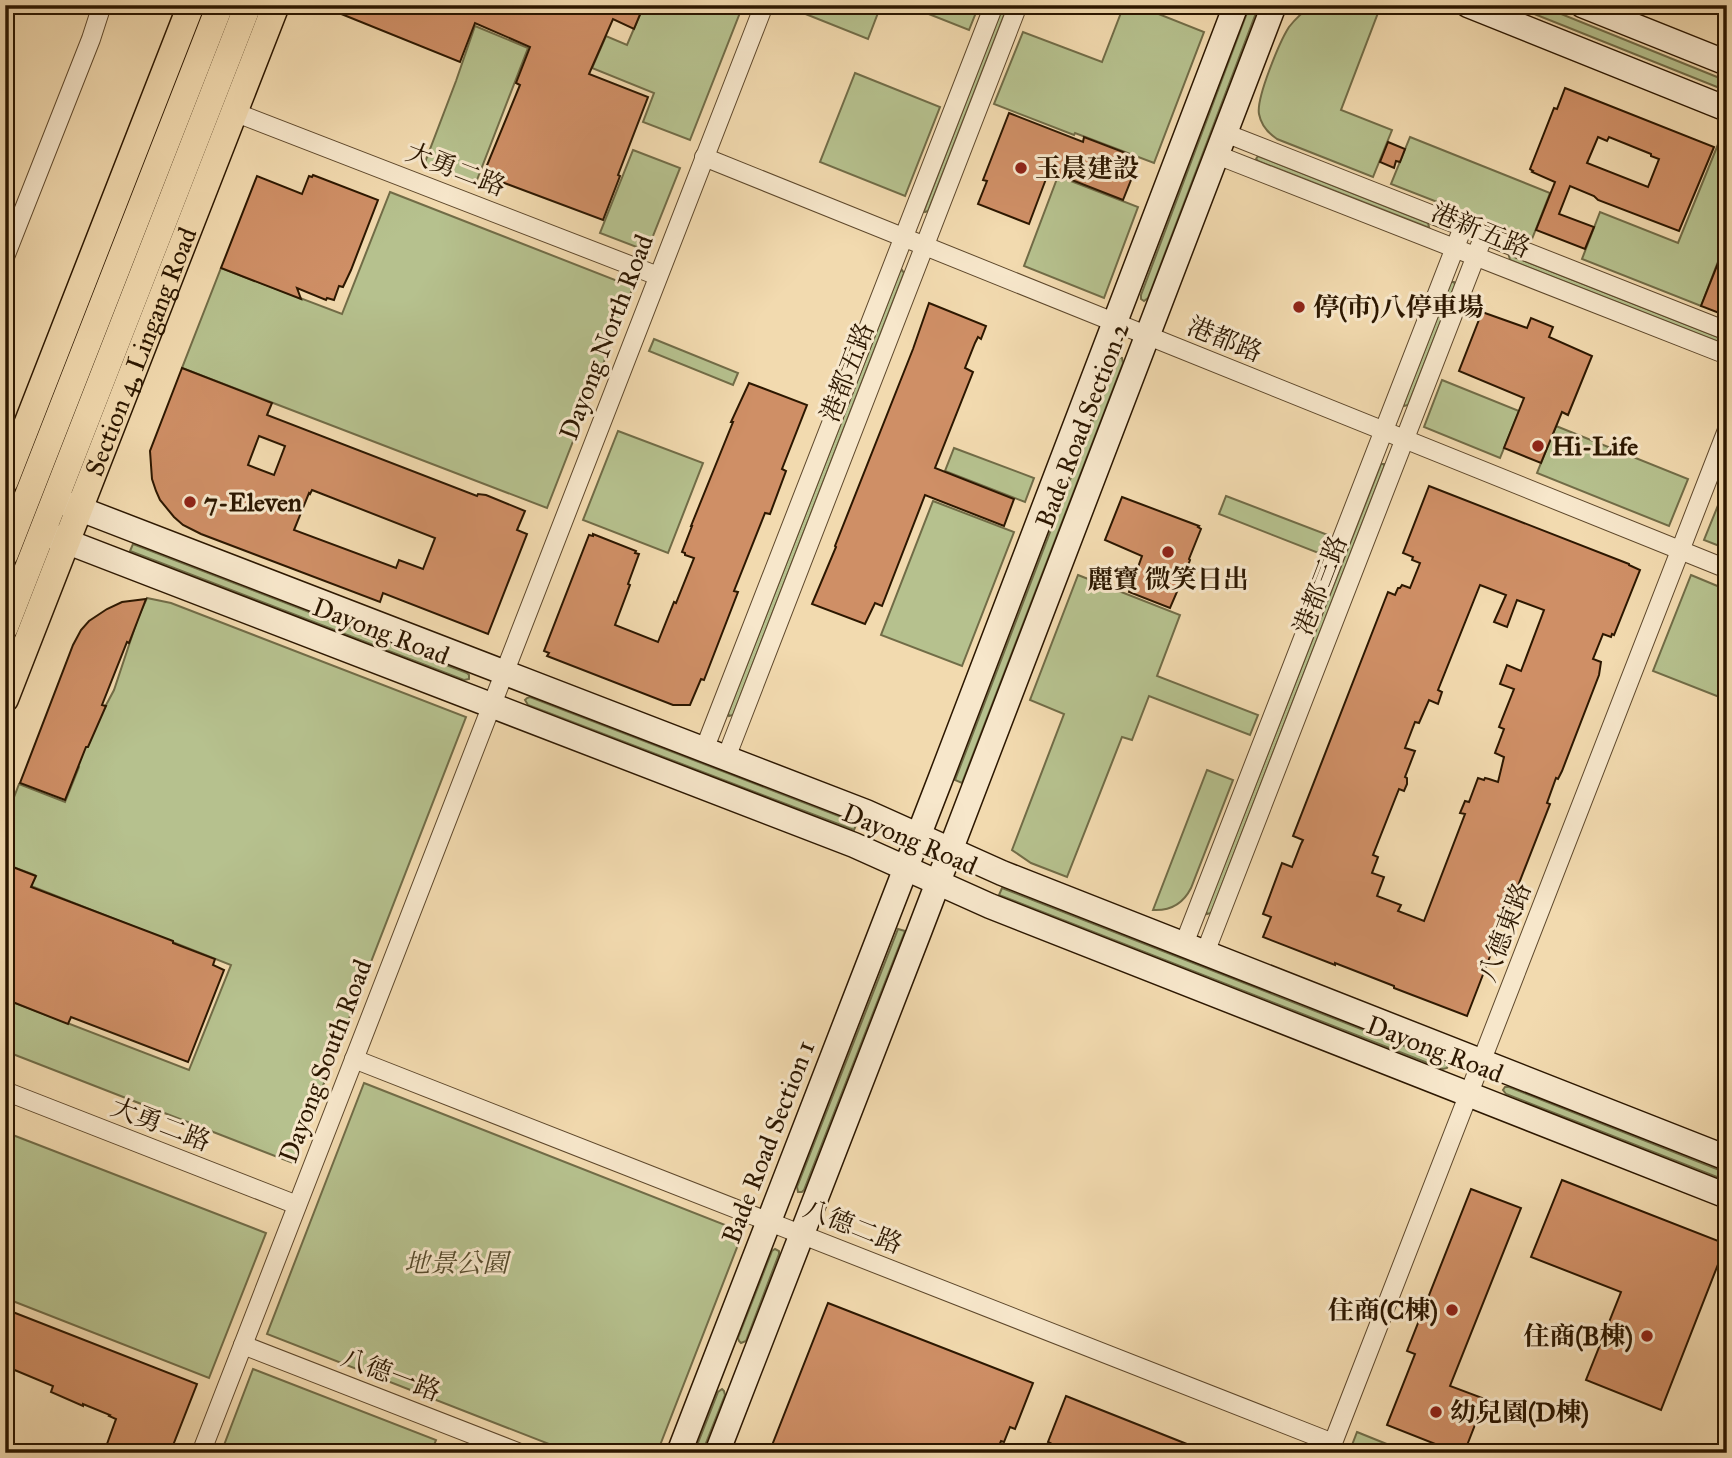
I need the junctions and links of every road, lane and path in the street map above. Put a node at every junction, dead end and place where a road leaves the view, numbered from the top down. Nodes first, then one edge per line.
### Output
1 (102, 5) edge
2 (191, 5) edge
3 (220, 5) edge
4 (248, 5) edge
5 (276, 5) edge
6 (764, 5) edge
7 (994, 5) edge
8 (1018, 5) edge
9 (1236, 5) edge
10 (1274, 5) edge
11 (1468, 5) edge
12 (1582, 5) edge
13 (1727, 63) edge
14 (1727, 109) edge
15 (234, 112) junction
16 (1221, 144) junction
17 (704, 157) junction
18 (1463, 227) junction
19 (1484, 235) junction
20 (903, 238) junction
21 (924, 246) junction
22 (1455, 248) junction
23 (1476, 256) junction
24 (5, 257) edge
25 (658, 276) junction
26 (1116, 323) junction
27 (1727, 331) edge
28 (1148, 336) junction
29 (1727, 355) edge
30 (1727, 430) edge
31 (1383, 431) junction
32 (1405, 439) junction
33 (5, 481) edge
34 (30, 490) junction
35 (55, 500) junction
36 (79, 509) junction
37 (11, 520) edge
38 (42, 532) junction
39 (67, 542) junction
40 (1680, 550) junction
41 (5, 554) edge
42 (1727, 569) edge
43 (5, 627) edge
44 (498, 689) junction
45 (5, 699) edge
46 (715, 754) junction
47 (912, 852) junction
48 (944, 866) junction
49 (1194, 949) junction
50 (354, 1059) junction
51 (1481, 1061) junction
52 (5, 1091) edge
53 (1468, 1094) junction
54 (1727, 1158) edge
55 (1727, 1196) edge
56 (297, 1205) junction
57 (769, 1221) junction
58 (802, 1234) junction
59 (243, 1345) junction
60 (715, 1360) junction
61 (748, 1373) junction
62 (1331, 1448) edge
63 (201, 1453) edge
64 (520, 1453) edge
65 (679, 1453) edge
66 (717, 1453) edge

1 - 24 street
2 - 33 main road
3 - 34 main road, Section 4, Lingang Road
4 - 35 main road, Section 4, Lingang Road
5 - 15 main road, Section 4, Lingang Road
6 - 17 street, Dayong North Road
7 - 20 street, 港都五路
8 - 21 street, 港都五路
9 - 26 street, Bade Road Section 2
10 - 16 street, Bade Road Section 2
11 - 14 street
12 - 13 street
15 - 25 street, 大勇二路
15 - 36 main road, Section 4, Lingang Road
16 - 18 street, 港新五路
16 - 22 street, 港新五路
16 - 28 street, Bade Road Section 2
17 - 20 street, 港都路
17 - 25 street, Dayong North Road
18 - 19 street, 港新五路
18 - 22 street, 港都三路
19 - 23 street, 港都三路
19 - 27 street, 港新五路
20 - 21 street, 港都路
20 - 46 street, 港都五路
21 - 26 street, 港都路
21 - 46 street, 港都五路
22 - 23 street, 港新五路
22 - 31 street, 港都三路
23 - 29 street, 港新五路
23 - 32 street, 港都三路
25 - 44 street, Dayong North Road
26 - 28 street, 港都路
26 - 47 street, Bade Road Section 2
28 - 31 street, 港都路
28 - 48 street, Bade Road Section 2
30 - 40 street, 八德東路
31 - 32 street, 港都路
31 - 49 street, 港都三路
32 - 40 street, 港都路
32 - 49 street, 港都三路
33 - 34 street, Dayong Road
34 - 35 street, Dayong Road
34 - 37 main road, Section 4, Lingang Road
35 - 36 street, Dayong Road
35 - 38 main road, Section 4, Lingang Road
36 - 39 main road, Section 4, Lingang Road
36 - 44 street, Dayong Road
37 - 38 street, Dayong Road
37 - 41 main road, Section 4, Lingang Road
38 - 39 street, Dayong Road
38 - 43 main road, Section 4, Lingang Road
39 - 44 street, Dayong Road
39 - 45 main road, Section 4, Lingang Road
40 - 42 street, 港都路
40 - 51 street, 八德東路
44 - 46 street, Dayong Road
44 - 47 street, Dayong Road
44 - 50 street, Dayong South Road
46 - 47 street, Dayong Road
47 - 48 street, Dayong Road
47 - 48 street, Dayong Road
47 - 57 street, Bade Road Section 1
48 - 49 street, Dayong Road
48 - 53 street, Dayong Road
48 - 58 street
49 - 51 street, Dayong Road
50 - 56 street, Dayong South Road
50 - 57 street, 八德二路
51 - 53 street, 八德東路
51 - 54 street, Dayong Road
52 - 56 street, 大勇二路
53 - 55 street, Dayong Road
53 - 62 street, 八德東路
56 - 59 street, Dayong South Road
57 - 58 street, 八德二路
57 - 60 street, Bade Road Section 1
58 - 61 street
58 - 62 street, 八德二路
59 - 63 street, Dayong South Road
59 - 64 street, 八德一路
60 - 61 street
60 - 65 street, Bade Road Section 1
61 - 66 street

